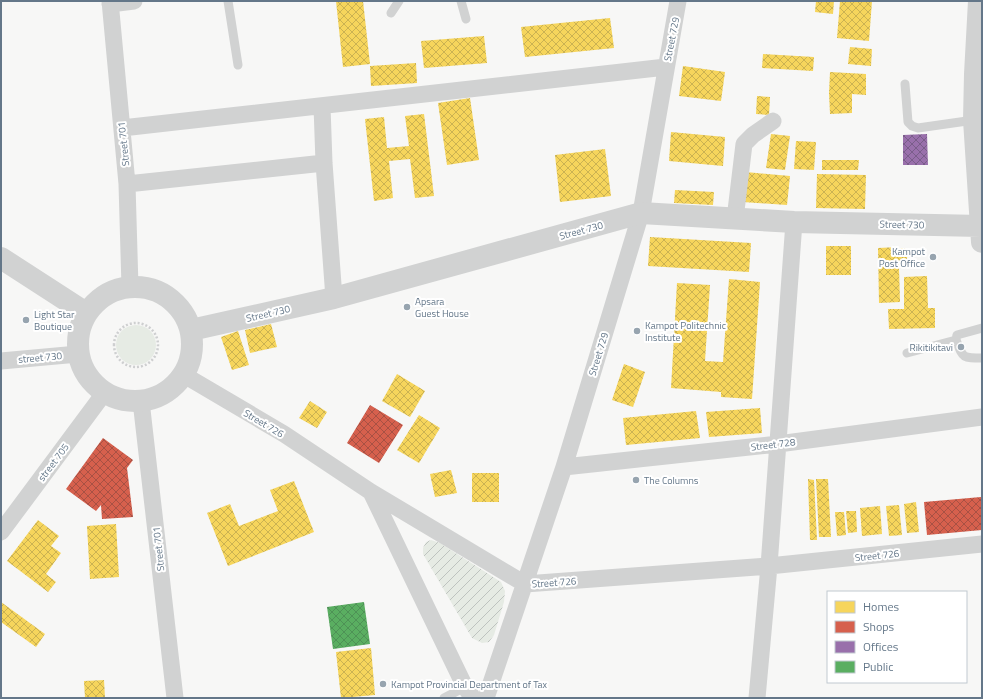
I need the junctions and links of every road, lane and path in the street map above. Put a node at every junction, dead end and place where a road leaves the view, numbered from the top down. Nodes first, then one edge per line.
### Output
1 (134, 1) edge
2 (228, 1) edge
3 (399, 1) edge
4 (461, 1) edge
5 (678, 1) edge
6 (979, 1) edge
7 (110, 2) edge
8 (391, 13) dead end
9 (466, 19) dead end
10 (238, 64) dead end
11 (666, 68) junction
12 (905, 84) dead end
13 (322, 106) junction
14 (974, 120) junction
15 (773, 122) dead end
16 (122, 128) junction
17 (324, 163) junction
18 (127, 184) junction
19 (641, 213) junction
20 (734, 220) junction
21 (794, 222) junction
22 (981, 234) edge
23 (1, 258) edge
24 (130, 287) junction
25 (334, 298) junction
26 (86, 313) junction
27 (982, 328) edge
28 (191, 330) junction
29 (117, 333) joint
30 (956, 340) junction
31 (907, 353) dead end
32 (78, 354) junction
33 (982, 358) edge
34 (1, 361) edge
35 (184, 374) junction
36 (105, 392) junction
37 (142, 401) junction
38 (982, 417) edge
39 (778, 444) junction
40 (564, 467) junction
41 (371, 492) junction
42 (1, 532) edge
43 (982, 544) edge
44 (769, 566) junction
45 (525, 584) junction
46 (469, 693) edge
47 (175, 698) edge
48 (444, 698) edge
49 (486, 698) edge
50 (757, 698) edge

1 - 7 street
2 - 10 lane
3 - 8 lane
4 - 9 lane
5 - 11 street, Street 729
6 - 14 street
7 - 16 street, Street 701
11 - 13 street
11 - 19 street, Street 729
12 - 14 lane
13 - 16 street
13 - 17 street
14 - 22 street
15 - 20 street
16 - 18 street, Street 701
17 - 18 street
17 - 25 street
18 - 24 street, Street 701
19 - 20 street, Street 730
19 - 25 street, Street 730
19 - 40 street, Street 729
20 - 21 street, Street 730
21 - 22 street, Street 730
21 - 39 street
23 - 26 street
24 - 26 street
24 - 28 street
25 - 28 street, Street 730
26 - 32 street
27 - 30 lane
28 - 35 street
29 - 29 path
30 - 31 lane
30 - 33 lane
32 - 34 street, street 730
32 - 36 street
35 - 37 street
35 - 41 street, Street 726
36 - 37 street
36 - 42 street, street 705
37 - 47 street, Street 701
38 - 39 street, Street 728
39 - 40 street, Street 728
39 - 44 street
40 - 45 street, Street 729
41 - 45 street, Street 726
41 - 46 street
43 - 44 street, Street 726
44 - 45 street, Street 726
44 - 50 street
45 - 49 street, Street 729
46 - 48 lane

